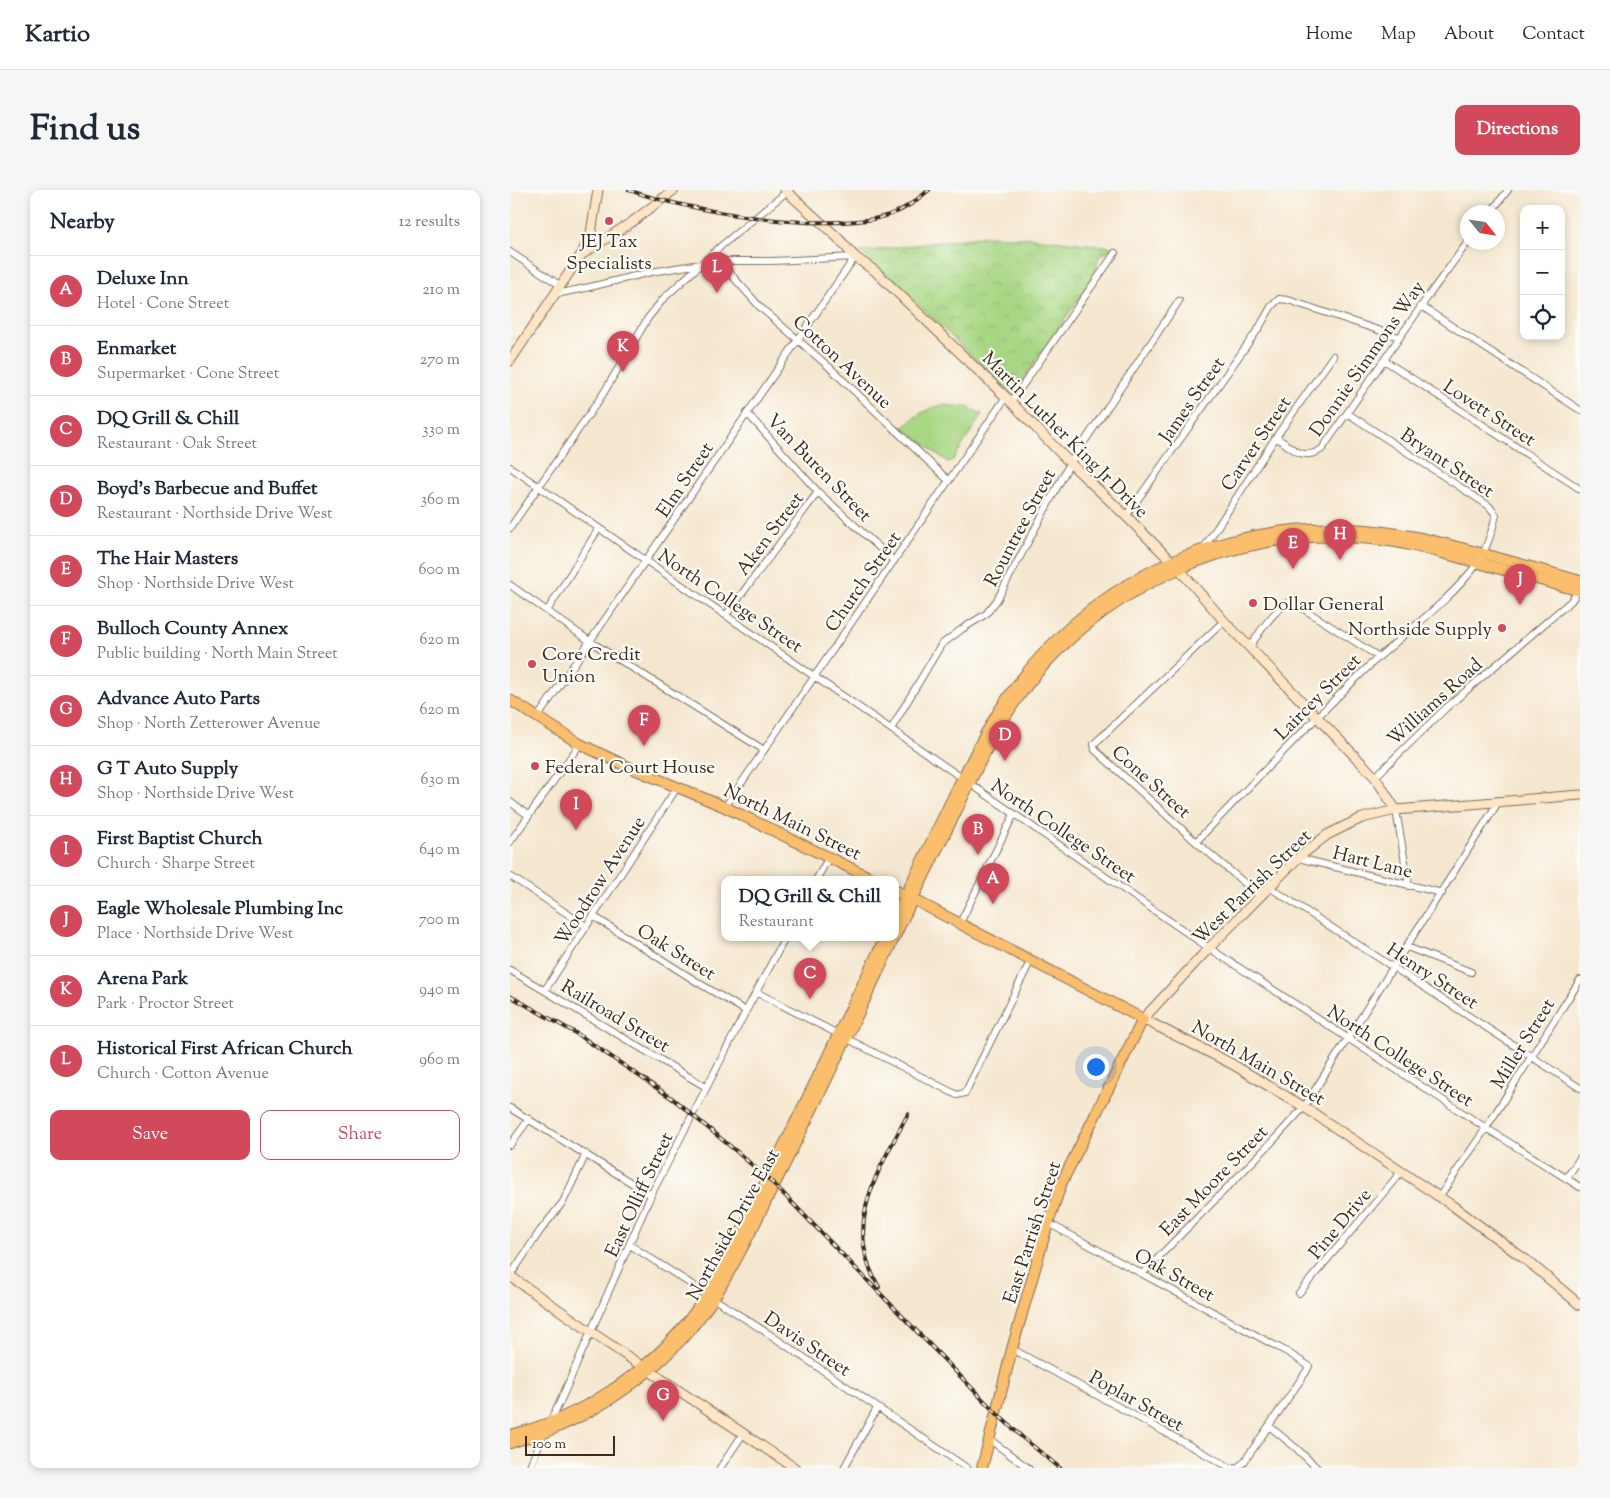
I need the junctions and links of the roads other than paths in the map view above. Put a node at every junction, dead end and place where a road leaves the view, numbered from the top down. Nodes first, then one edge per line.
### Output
1 (598, 190) edge
2 (674, 190) edge
3 (1508, 190) edge
4 (787, 191) edge
5 (1496, 205) edge
6 (1462, 250) edge
7 (510, 252) edge
8 (1115, 253) dead end
9 (582, 254) junction
10 (856, 257) junction
11 (719, 261) junction
12 (701, 264) junction
13 (558, 290) junction
14 (1179, 302) dead end
15 (1421, 306) junction
16 (1399, 337) junction
17 (798, 340) junction
18 (1333, 356) dead end
19 (1384, 360) junction
20 (510, 362) edge
21 (1009, 399) junction
22 (1580, 410) edge
23 (746, 413) junction
24 (1347, 413) junction
25 (1276, 437) junction
26 (1070, 463) junction
27 (510, 466) edge
28 (949, 481) junction
29 (539, 486) junction
30 (1580, 488) edge
31 (818, 492) junction
32 (1126, 516) junction
33 (510, 528) edge
34 (599, 528) junction
35 (1203, 549) junction
36 (1480, 558) junction
37 (646, 560) junction
38 (894, 561) junction
39 (1170, 561) junction
40 (1178, 569) junction
41 (510, 585) edge
42 (1580, 588) edge
43 (547, 611) junction
44 (726, 615) junction
45 (1224, 622) junction
46 (591, 642) junction
47 (1249, 647) junction
48 (1379, 657) junction
49 (814, 676) junction
50 (510, 700) edge
51 (1316, 716) junction
52 (537, 718) junction
53 (891, 729) junction
54 (580, 744) junction
55 (764, 750) junction
56 (1375, 777) junction
57 (966, 781) junction
58 (678, 786) junction
59 (1580, 795) edge
60 (1499, 801) junction
61 (510, 802) edge
62 (725, 807) junction
63 (1396, 810) junction
64 (1014, 814) junction
65 (528, 815) junction
66 (510, 842) edge
67 (1196, 842) junction
68 (828, 857) junction
69 (1298, 858) junction
70 (510, 876) edge
71 (818, 876) edge
72 (867, 876) edge
73 (1410, 886) junction
74 (1269, 887) junction
75 (899, 892) edge
76 (1442, 892) junction
77 (1260, 896) junction
78 (909, 897) junction
79 (899, 911) edge
80 (594, 916) junction
81 (960, 923) junction
82 (586, 926) junction
83 (899, 926) edge
84 (783, 941) edge
85 (884, 941) edge
86 (893, 941) edge
87 (1407, 947) junction
88 (1209, 948) junction
89 (1031, 960) junction
90 (1393, 967) junction
91 (510, 970) edge
92 (1471, 972) dead end
93 (1580, 980) edge
94 (545, 990) junction
95 (756, 992) junction
96 (746, 1010) junction
97 (1143, 1018) junction
98 (843, 1035) junction
99 (1348, 1038) junction
100 (1531, 1057) junction
101 (706, 1087) junction
102 (1580, 1088) edge
103 (1304, 1107) junction
104 (510, 1108) edge
105 (529, 1119) junction
106 (1486, 1128) junction
107 (510, 1145) edge
108 (586, 1154) junction
109 (1580, 1158) edge
110 (1401, 1172) junction
111 (1566, 1179) junction
112 (1580, 1187) edge
113 (651, 1195) junction
114 (1440, 1196) junction
115 (1048, 1223) junction
116 (630, 1245) junction
117 (1143, 1273) junction
118 (510, 1276) edge
119 (1299, 1293) dead end
120 (710, 1296) junction
121 (1580, 1305) edge
122 (591, 1332) junction
123 (1012, 1349) junction
124 (646, 1368) junction
125 (877, 1408) junction
126 (1269, 1426) junction
127 (547, 1427) junction
128 (743, 1434) junction
129 (510, 1435) edge
130 (989, 1439) junction
131 (510, 1443) edge
132 (529, 1468) edge
133 (720, 1468) edge
134 (795, 1468) edge
135 (844, 1468) edge
136 (968, 1468) edge
137 (982, 1468) edge
138 (1028, 1468) edge
139 (1318, 1468) edge

1 - 9 street
2 - 9 street
3 - 5 street
4 - 10 street, Martin Luther King Jr Drive
4 - 12 street
6 - 15 street, Donnie Simmons Way
7 - 13 street
8 - 21 street, Church Street
9 - 13 street
10 - 11 street
10 - 17 street, Elm Street
10 - 21 street, Martin Luther King Jr Drive
11 - 12 street
11 - 17 street, Cotton Avenue
12 - 13 street
12 - 29 street
13 - 20 street
14 - 26 street, Rountree Street
15 - 16 street, Donnie Simmons Way
15 - 22 street
16 - 19 street, Donnie Simmons Way
16 - 32 street, James Street
17 - 23 street, Elm Street
17 - 28 street, Cotton Avenue
18 - 25 street, Carver Street
19 - 24 street, Donnie Simmons Way
19 - 30 street, Lovett Street
21 - 26 street, Martin Luther King Jr Drive
21 - 28 street, Church Street
23 - 31 street, Van Buren Street
23 - 37 street, Elm Street
24 - 25 street, Donnie Simmons Way
24 - 36 street, Bryant Street
25 - 35 street, Carver Street
26 - 32 street, Martin Luther King Jr Drive
26 - 53 street, Rountree Street
27 - 29 street, North College Street
28 - 38 street, Church Street
29 - 33 street
29 - 34 street, North College Street
31 - 38 street, Van Buren Street
31 - 44 street, Aken Street
32 - 39 street, Martin Luther King Jr Drive
34 - 37 street, North College Street
34 - 43 street
35 - 36 main road
35 - 39 main road
36 - 40 main road
36 - 42 main road
36 - 48 street, Laircey Street
37 - 44 street, North College Street
37 - 46 street, Elm Street
38 - 49 street, Church Street
39 - 40 street, Martin Luther King Jr Drive
39 - 57 main road
40 - 45 street, Martin Luther King Jr Drive
40 - 57 main road
41 - 43 street
42 - 56 street, Williams Road
43 - 46 street
44 - 49 street, North College Street
45 - 47 street, Martin Luther King Jr Drive
45 - 67 street, Cone Street
46 - 52 street, Elm Street
46 - 55 street
47 - 48 street
47 - 51 street, Martin Luther King Jr Drive
48 - 51 street, Laircey Street
49 - 53 street, North College Street
49 - 55 street, Church Street
50 - 52 main road, North Main Street
51 - 56 street, Martin Luther King Jr Drive
51 - 67 street, Laircey Street
52 - 54 main road, North Main Street
53 - 57 street, North College Street
54 - 58 main road, North Main Street
54 - 65 street
55 - 62 street, Church Street
56 - 63 street, Martin Luther King Jr Drive
57 - 64 street, North College Street
57 - 78 main road
58 - 62 main road, North Main Street
58 - 80 street, Woodrow Avenue
59 - 60 street, West Parrish Street
60 - 63 street, West Parrish Street
60 - 76 street, East Moore Street
61 - 65 street
62 - 68 main road, North Main Street
63 - 69 street, West Parrish Street
63 - 73 street, Martin Luther King Jr Drive
64 - 81 street
64 - 88 street, North College Street
65 - 66 street
67 - 77 street, Cone Street
68 - 71 street
68 - 72 main road, North Main Street
69 - 73 street, Hart Lane
69 - 74 street, West Parrish Street
70 - 82 street
73 - 76 street, Hart Lane
74 - 77 street, West Parrish Street
74 - 90 street, Henry Street
75 - 78 main road, North Main Street
76 - 87 street, East Moore Street
77 - 88 street, West Parrish Street
78 - 79 main road
78 - 81 main road, North Main Street
78 - 83 main road, Northside Drive East
80 - 82 street, Woodrow Avenue
80 - 96 street, Oak Street
81 - 89 main road, North Main Street
82 - 94 street, Woodrow Avenue
84 - 95 street, East Olliff Street
85 - 98 main road, Northside Drive East
86 - 98 main road, Northside Drive East
87 - 90 street, East Moore Street
87 - 92 street
88 - 97 street, West Parrish Street
88 - 99 street, North College Street
89 - 97 main road, North Main Street
89 - 98 street
90 - 99 street, East Moore Street
90 - 100 street, Henry Street
91 - 94 street, Railroad Street
93 - 100 street, Miller Street
94 - 101 street, Railroad Street
95 - 96 street, East Olliff Street
95 - 98 street
96 - 101 street, East Olliff Street
97 - 103 street, North Main Street
97 - 115 main road, East Parrish Street
98 - 120 main road, Northside Drive East
99 - 103 street, East Moore Street
99 - 106 street, North College Street
100 - 102 street, Henry Street
100 - 106 street, Miller Street
101 - 113 street, East Olliff Street
103 - 110 street, North Main Street
103 - 117 street, East Moore Street
104 - 105 street
105 - 107 street
105 - 108 street
106 - 111 street, North College Street
106 - 114 street, Miller Street
108 - 113 street
108 - 118 street
109 - 111 street
110 - 114 street, North Main Street
110 - 119 street, Pine Drive
111 - 112 street, North College Street
113 - 116 street, East Olliff Street
114 - 121 street, North Main Street
115 - 117 street, Oak Street
115 - 123 main road, East Parrish Street
116 - 120 street, Davis Street
116 - 122 street, East Olliff Street
117 - 126 street, Oak Street
118 - 122 street
120 - 124 main road, Northside Drive East
120 - 125 street, Davis Street
122 - 124 street
122 - 127 street, East Olliff Street
123 - 126 street, Poplar Street
123 - 130 main road, East Parrish Street
124 - 127 main road, Northside Drive East
124 - 128 street
125 - 135 street
125 - 136 street, Davis Street
126 - 139 street
127 - 129 main road, Northside Drive East
127 - 131 main road, Northside Drive East
127 - 132 street, East Olliff Street
128 - 133 street
128 - 134 street
130 - 137 main road, East Parrish Street
130 - 138 street

